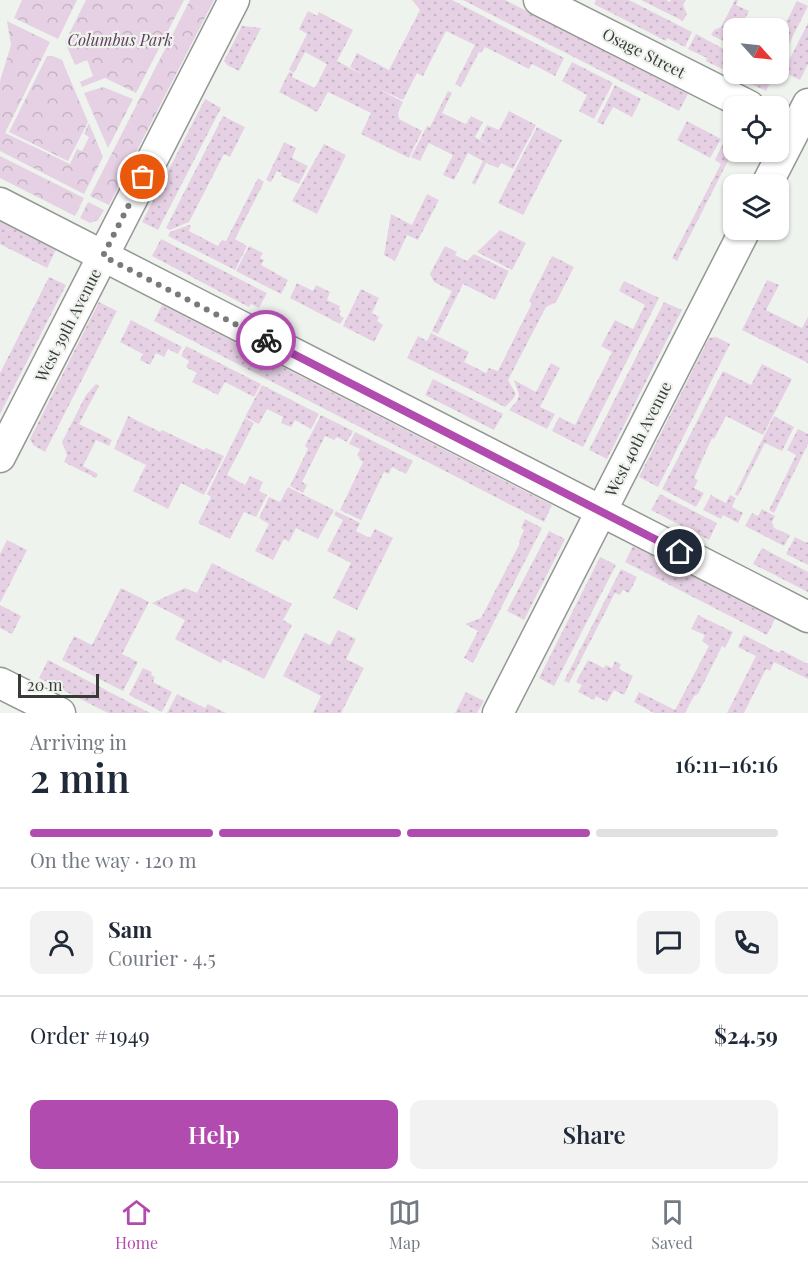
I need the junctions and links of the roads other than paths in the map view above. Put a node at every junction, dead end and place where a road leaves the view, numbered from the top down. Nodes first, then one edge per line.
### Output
1 (234, 0) edge
2 (539, 0) edge
3 (729, 96) edge
4 (797, 123) edge
5 (772, 174) edge
6 (0, 203) edge
7 (740, 240) edge
8 (103, 256) junction
9 (0, 457) edge
10 (602, 512) junction
11 (808, 617) edge
12 (0, 682) edge
13 (60, 713) edge
14 (498, 713) edge

1 - 8 street, West 39th Avenue
2 - 3 street, Osage Street
4 - 5 street
6 - 8 street
7 - 10 street, West 40th Avenue
8 - 9 street, West 39th Avenue
8 - 10 street
10 - 11 street
10 - 14 street, West 40th Avenue
12 - 13 street

